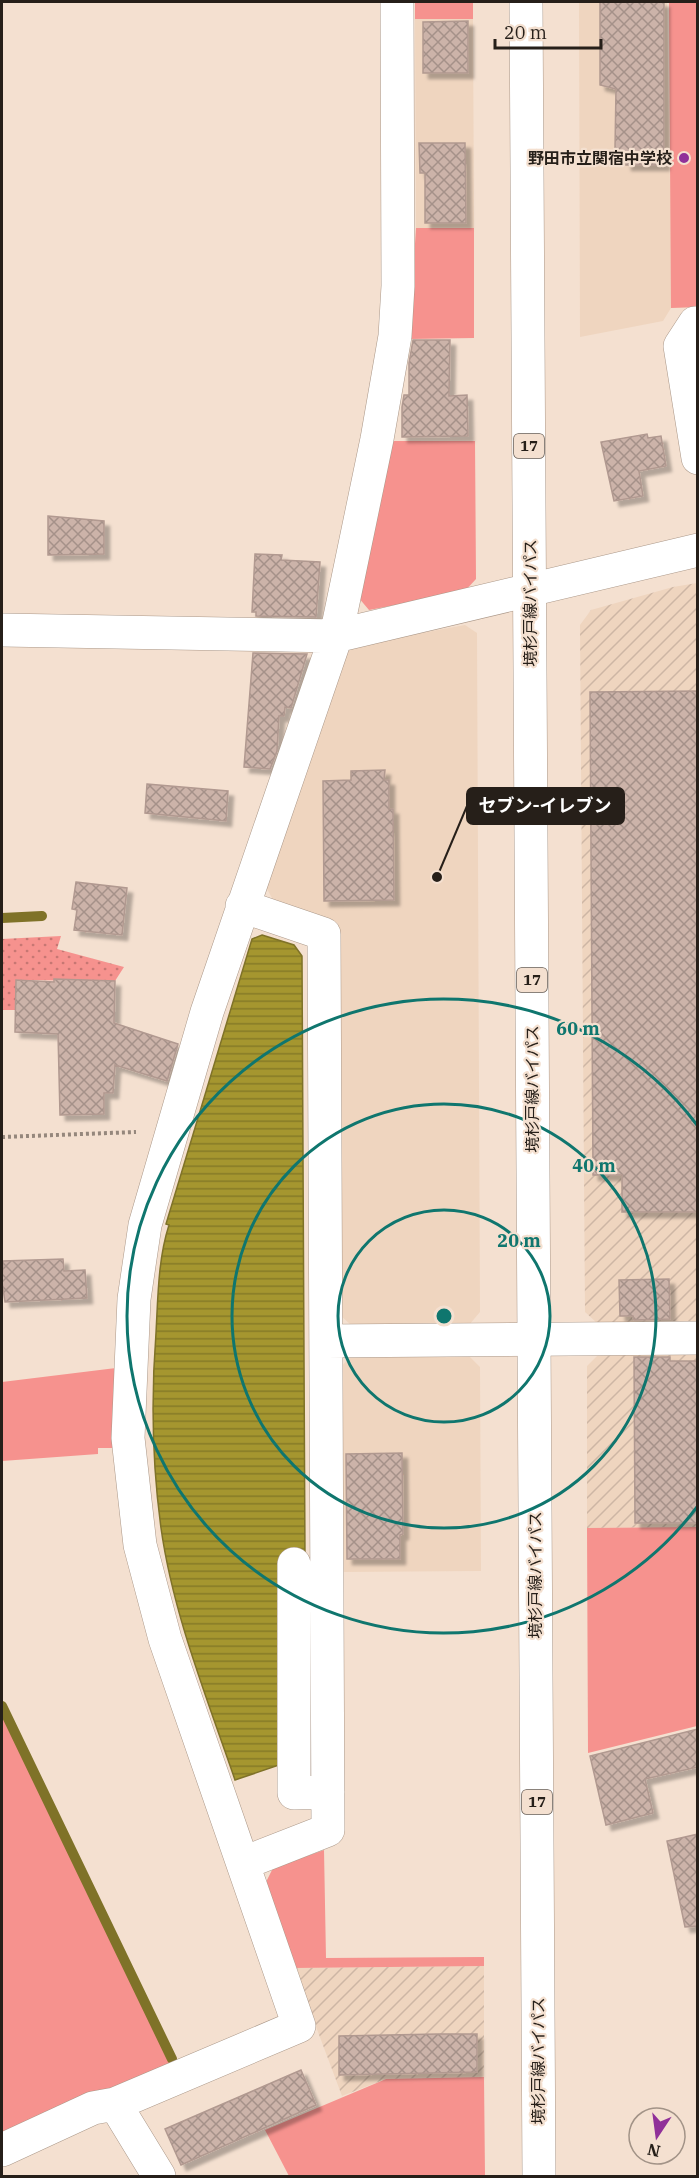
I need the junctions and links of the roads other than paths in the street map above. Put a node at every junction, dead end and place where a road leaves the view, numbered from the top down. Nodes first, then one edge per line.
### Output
1 (398, 2) edge
2 (526, 2) edge
3 (698, 323) edge
4 (698, 458) edge
5 (698, 550) edge
6 (530, 590) junction
7 (2, 630) edge
8 (336, 636) junction
9 (242, 906) junction
10 (698, 1338) edge
11 (327, 1341) junction
12 (534, 1341) junction
13 (294, 1563) dead end
14 (328, 1792) junction
15 (244, 1863) junction
16 (115, 2104) junction
17 (2, 2150) edge
18 (159, 2176) edge
19 (539, 2176) edge

1 - 8 street
2 - 6 street, 境杉戸線バイパス / 17
3 - 4 street
5 - 6 street
6 - 8 street
6 - 12 street, 境杉戸線バイパス / 17
7 - 8 street
8 - 9 street
9 - 11 street
9 - 15 street
10 - 12 street
11 - 12 street
11 - 14 street
12 - 19 street, 境杉戸線バイパス / 17
13 - 14 street
14 - 15 street
15 - 16 street
16 - 17 street
16 - 18 street

